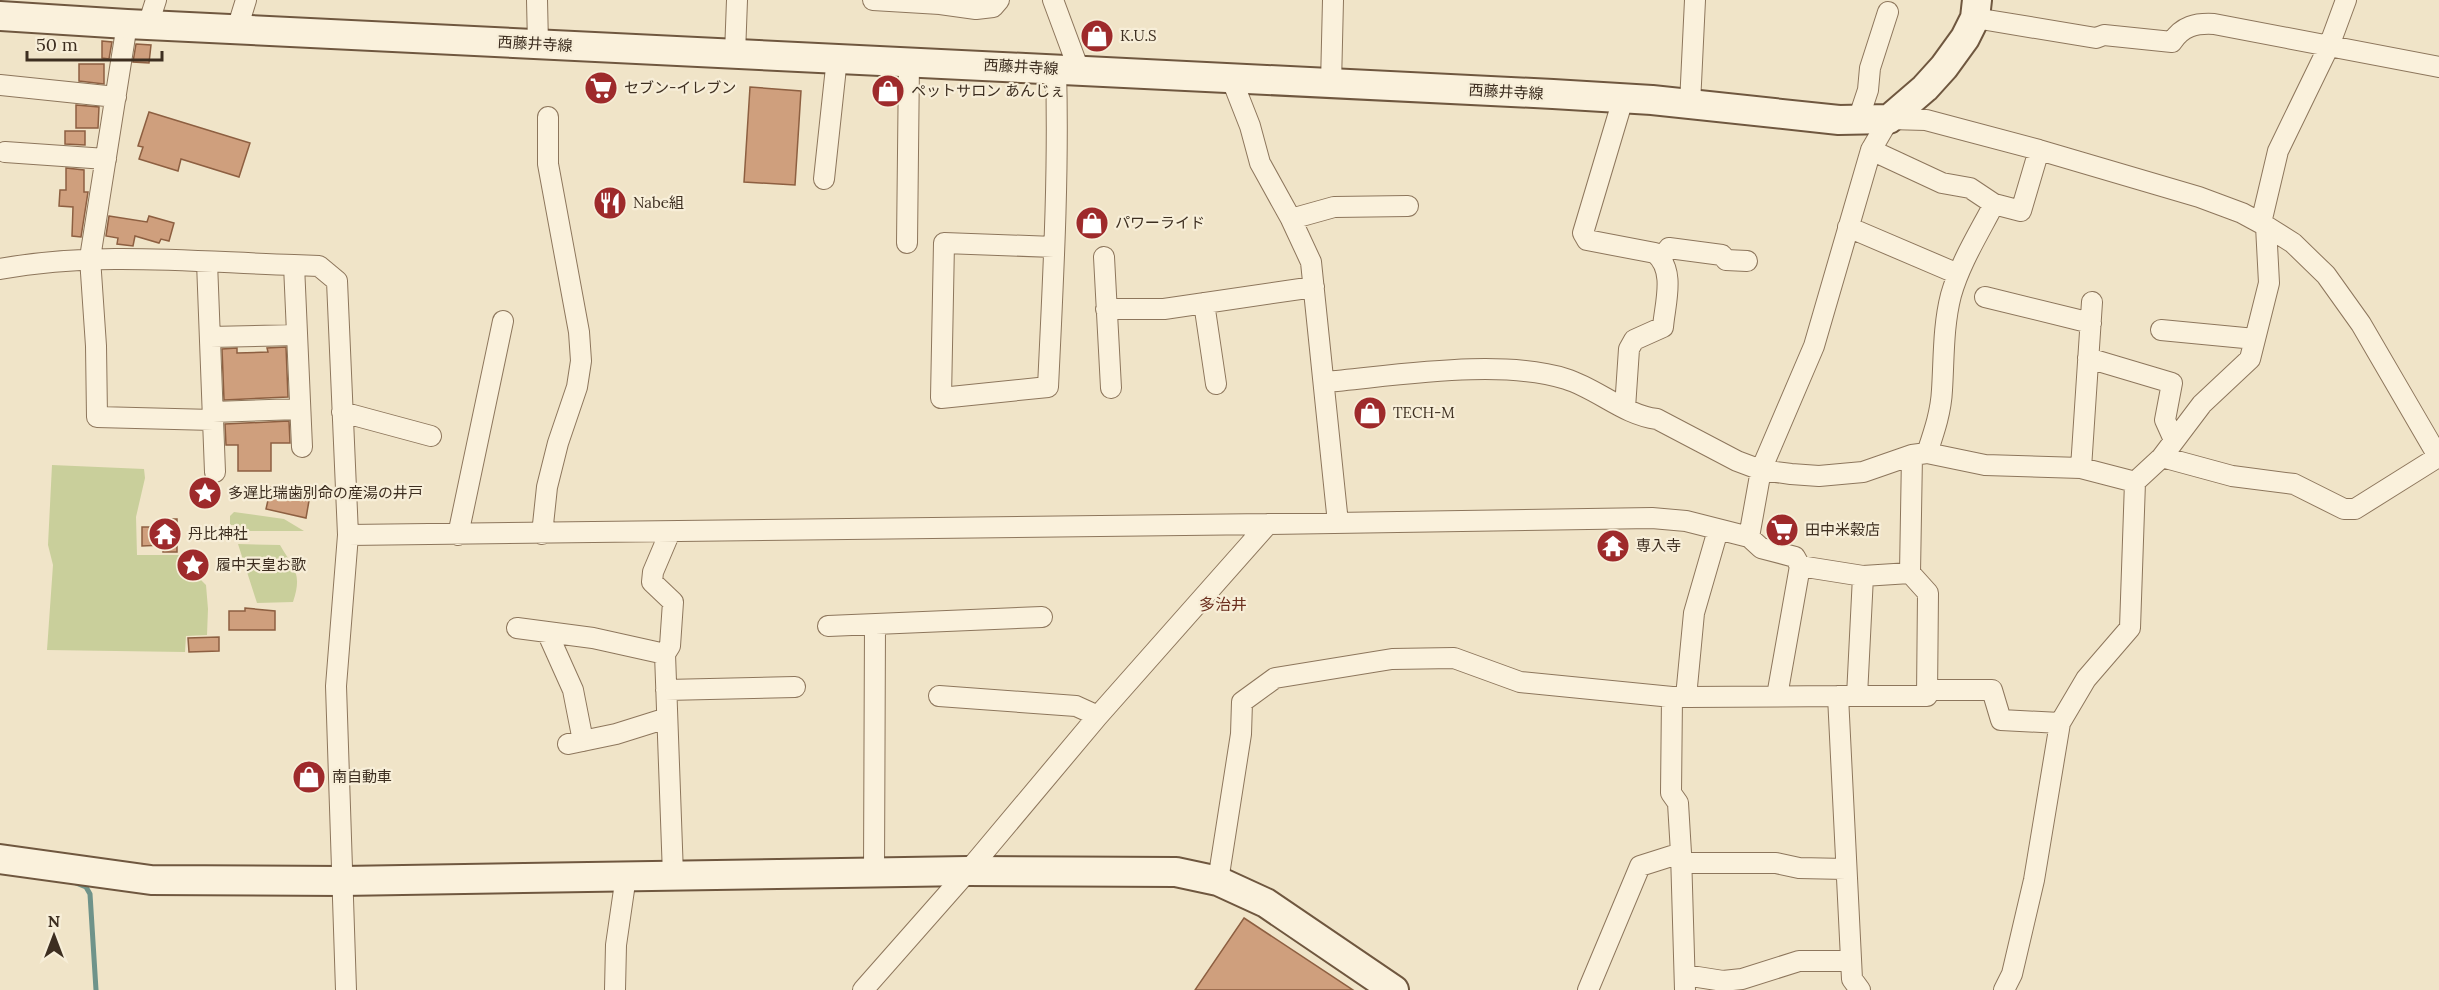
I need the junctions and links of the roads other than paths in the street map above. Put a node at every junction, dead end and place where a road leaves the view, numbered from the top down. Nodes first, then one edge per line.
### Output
1 (246, 0) edge
2 (537, 0) edge
3 (738, 0) edge
4 (873, 0) edge
5 (999, 0) edge
6 (1053, 0) edge
7 (1333, 0) edge
8 (1695, 0) edge
9 (2346, 0) edge
10 (1976, 9) edge
11 (1888, 12) dead end
12 (144, 16) edge
13 (0, 21) edge
14 (237, 29) junction
15 (538, 44) junction
16 (2329, 46) junction
17 (735, 54) junction
18 (837, 58) junction
19 (909, 62) junction
20 (2439, 67) edge
21 (1068, 70) junction
22 (1232, 80) junction
23 (1331, 84) junction
24 (0, 85) edge
25 (116, 97) junction
26 (1623, 99) junction
27 (1690, 104) junction
28 (548, 117) dead end
29 (1889, 119) junction
30 (1858, 120) junction
31 (1871, 150) junction
32 (2039, 150) junction
33 (5, 152) dead end
34 (106, 159) junction
35 (824, 179) dead end
36 (1994, 204) junction
37 (1408, 206) dead end
38 (1291, 219) junction
39 (2263, 225) junction
40 (1848, 227) junction
41 (907, 243) dead end
42 (1054, 247) junction
43 (1104, 257) dead end
44 (90, 258) junction
45 (1661, 258) junction
46 (1747, 261) dead end
47 (207, 262) junction
48 (294, 265) junction
49 (0, 269) edge
50 (1958, 274) junction
51 (1314, 287) junction
52 (1985, 297) dead end
53 (2092, 302) dead end
54 (1204, 303) junction
55 (1106, 309) junction
56 (503, 321) dead end
57 (2091, 323) junction
58 (2161, 330) dead end
59 (297, 335) junction
60 (210, 337) junction
61 (2255, 339) junction
62 (2088, 358) junction
63 (1324, 382) junction
64 (1216, 384) dead end
65 (1111, 388) dead end
66 (1625, 408) junction
67 (299, 409) junction
68 (342, 412) junction
69 (213, 416) junction
70 (431, 436) dead end
71 (2174, 440) junction
72 (302, 447) dead end
73 (1919, 454) junction
74 (2162, 457) junction
75 (2439, 458) edge
76 (2081, 468) junction
77 (1761, 470) junction
78 (215, 472) dead end
79 (2135, 482) junction
80 (1338, 523) junction
81 (1268, 525) junction
82 (1718, 530) junction
83 (670, 532) junction
84 (542, 534) junction
85 (348, 535) junction
86 (458, 535) junction
87 (1749, 537) junction
88 (1800, 566) junction
89 (1910, 573) junction
90 (1863, 576) junction
91 (1042, 617) dead end
92 (828, 626) dead end
93 (875, 626) junction
94 (517, 628) dead end
95 (547, 632) junction
96 (665, 654) junction
97 (795, 687) dead end
98 (666, 690) junction
99 (1927, 690) junction
100 (939, 696) dead end
101 (1777, 696) junction
102 (1848, 696) junction
103 (1678, 697) junction
104 (1098, 716) junction
105 (668, 718) junction
106 (2061, 723) junction
107 (1681, 858) junction
108 (0, 859) edge
109 (1846, 868) junction
110 (968, 871) junction
111 (874, 872) junction
112 (673, 875) junction
113 (626, 876) junction
114 (342, 881) junction
115 (1218, 881) junction
116 (1851, 960) junction
117 (1685, 982) edge
118 (346, 990) edge
119 (615, 990) edge
120 (863, 990) edge
121 (1394, 990) edge
122 (1588, 990) edge
123 (1860, 990) edge
124 (2004, 990) edge

1 - 14 street
2 - 15 street
3 - 17 street
4 - 5 street
6 - 21 street
7 - 23 street
8 - 27 street
9 - 16 street
10 - 16 street
10 - 29 main road
11 - 30 street
12 - 13 main road, 西藤井寺線
12 - 14 main road, 西藤井寺線
12 - 25 street
14 - 15 main road, 西藤井寺線
15 - 17 main road, 西藤井寺線
16 - 20 street
16 - 39 street
17 - 18 main road, 西藤井寺線
18 - 19 main road, 西藤井寺線
18 - 35 street
19 - 21 main road, 西藤井寺線
19 - 41 street
21 - 22 main road, 西藤井寺線
21 - 42 street
22 - 23 main road, 西藤井寺線
22 - 38 street
23 - 26 main road, 西藤井寺線
24 - 25 street
25 - 34 street
26 - 27 main road, 西藤井寺線
26 - 45 street
27 - 30 main road, 西藤井寺線
28 - 84 street
29 - 30 main road, 西藤井寺線
29 - 31 street
29 - 32 street
31 - 36 street
31 - 40 street
32 - 36 street
32 - 39 street
33 - 34 street
34 - 44 street
36 - 50 street
37 - 38 street
38 - 51 street
39 - 61 street
39 - 75 street
40 - 50 street
40 - 77 street
42 - 42 street
43 - 55 street
44 - 47 street
44 - 49 street
44 - 69 street
45 - 46 street
45 - 66 street
47 - 48 street
47 - 60 street
48 - 59 street
48 - 68 street
50 - 73 street
51 - 54 street
51 - 63 street
52 - 57 street
53 - 57 street
54 - 55 street
54 - 64 street
55 - 65 street
56 - 86 street
57 - 62 street
58 - 61 street
59 - 60 street
59 - 67 street
60 - 69 street
61 - 71 street
62 - 71 street
62 - 76 street
63 - 66 street
63 - 80 street
66 - 77 street
67 - 69 street
67 - 72 street
68 - 70 street
68 - 85 street
69 - 78 street
71 - 74 street
73 - 76 street
73 - 77 street
73 - 89 street
74 - 75 street
74 - 79 street
76 - 79 street
77 - 87 street
79 - 106 street
80 - 81 street
80 - 82 street
81 - 83 street
81 - 104 street
82 - 87 street
82 - 103 street
83 - 84 street
83 - 96 street
84 - 86 street
85 - 86 street
85 - 114 street
87 - 88 street
88 - 90 street
88 - 101 street
89 - 90 street
89 - 99 street
90 - 102 street
91 - 93 street
92 - 93 street
93 - 111 street
94 - 95 street
95 - 96 street
95 - 105 street
96 - 98 street
97 - 98 street
98 - 105 street
99 - 102 street
99 - 106 street
100 - 104 street
101 - 102 street
101 - 103 street
102 - 109 street
103 - 107 street
103 - 115 street
104 - 110 street
105 - 112 street
106 - 124 street
107 - 109 street
107 - 117 street
107 - 122 street
108 - 114 main road
109 - 116 street
110 - 111 main road
110 - 115 main road
110 - 120 street
111 - 112 main road
112 - 113 main road
113 - 114 main road
113 - 119 street
114 - 118 street
115 - 121 main road
116 - 117 street
116 - 123 street

